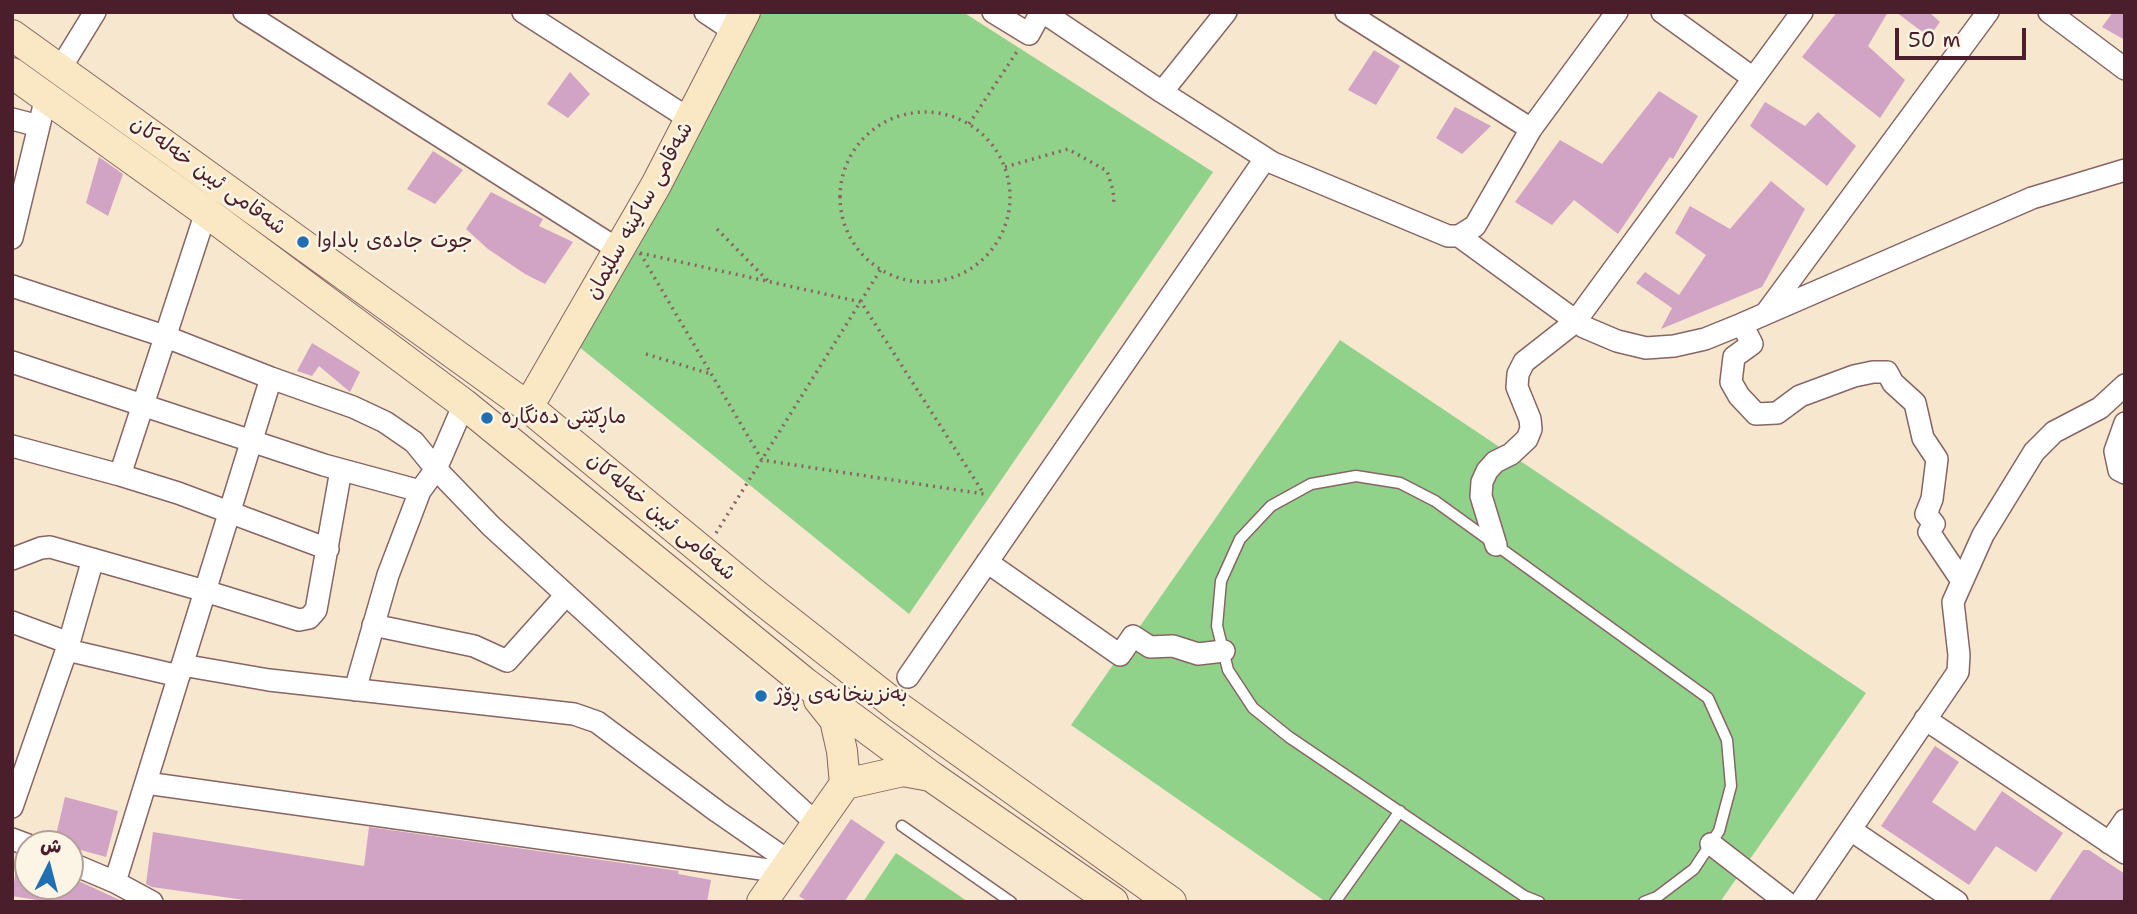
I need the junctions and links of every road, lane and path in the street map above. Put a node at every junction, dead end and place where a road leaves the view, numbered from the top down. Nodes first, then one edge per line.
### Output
1 (95, 12) edge
2 (244, 12) edge
3 (523, 12) edge
4 (705, 12) edge
5 (993, 12) edge
6 (1042, 12) edge
7 (1226, 12) edge
8 (1346, 12) edge
9 (1617, 12) edge
10 (1662, 12) edge
11 (1802, 12) edge
12 (1988, 12) edge
13 (2049, 12) edge
14 (740, 22) edge
15 (1029, 34) junction
16 (12, 35) edge
17 (60, 69) junction
18 (2125, 69) edge
19 (12, 73) edge
20 (1753, 78) junction
21 (1162, 92) junction
22 (46, 97) junction
23 (12, 119) edge
24 (691, 120) junction
25 (970, 124) junction
26 (39, 126) junction
27 (1531, 129) junction
28 (1265, 159) junction
29 (1005, 167) junction
30 (2125, 170) edge
31 (1114, 205) dead end
32 (206, 212) junction
33 (717, 229) dead end
34 (1459, 236) junction
35 (12, 238) edge
36 (619, 250) junction
37 (881, 269) junction
38 (770, 283) junction
39 (12, 286) edge
40 (860, 302) junction
41 (1765, 315) junction
42 (1576, 322) junction
43 (1742, 324) junction
44 (164, 336) junction
45 (646, 354) dead end
46 (12, 362) edge
47 (713, 375) junction
48 (271, 378) junction
49 (2125, 385) edge
50 (142, 404) junction
51 (464, 404) junction
52 (528, 407) junction
53 (2125, 423) edge
54 (252, 441) junction
55 (12, 446) edge
56 (762, 460) junction
57 (436, 469) junction
58 (341, 470) junction
59 (2125, 473) edge
60 (120, 475) junction
61 (420, 491) junction
62 (230, 511) junction
63 (1496, 545) junction
64 (328, 549) junction
65 (704, 553) junction
66 (12, 559) edge
67 (93, 559) junction
68 (987, 562) junction
69 (1962, 580) junction
70 (205, 591) junction
71 (565, 595) junction
72 (757, 596) junction
73 (12, 622) edge
74 (729, 623) junction
75 (373, 625) junction
76 (68, 646) junction
77 (1224, 651) junction
78 (181, 670) junction
79 (908, 677) dead end
80 (804, 682) junction
81 (355, 690) junction
82 (1925, 719) junction
83 (932, 776) junction
84 (146, 783) junction
85 (1002, 783) junction
86 (845, 784) junction
87 (12, 807) edge
88 (983, 810) junction
89 (1400, 811) junction
90 (2125, 820) edge
91 (817, 824) junction
92 (902, 826) dead end
93 (1851, 830) junction
94 (1711, 844) junction
95 (2117, 848) edge
96 (786, 867) junction
97 (84, 869) edge
98 (115, 883) junction
99 (152, 902) edge
100 (762, 902) edge
101 (1011, 902) edge
102 (1113, 902) edge
103 (1171, 902) edge
104 (1335, 902) edge
105 (1539, 902) edge
106 (1644, 902) edge
107 (1786, 902) edge
108 (1801, 902) edge
109 (1957, 902) edge

1 - 17 street
2 - 36 street
3 - 24 street
4 - 14 street
5 - 15 street
6 - 15 street
6 - 21 street
7 - 21 street
8 - 27 street
9 - 27 street
10 - 20 street
11 - 20 street
12 - 41 street
13 - 18 street
14 - 24 main road, شەقامی ساکینە سلێمان
15 - 25 path
16 - 17 main road, شەقامی ئیبن خەلەکان
17 - 52 main road, شەقامی ئیبن خەلەکان
19 - 22 main road, شەقامی ئیبن خەلەکان
20 - 42 street
21 - 28 street
22 - 26 street
22 - 32 main road, شەقامی ئیبن خەلەکان
23 - 26 street
24 - 36 main road, شەقامی ساکینە سلێمان
25 - 29 path
25 - 37 path
26 - 35 street
27 - 34 street
28 - 34 street
28 - 68 street
29 - 31 path
29 - 37 path
30 - 41 street
32 - 44 street
32 - 51 main road, شەقامی ئیبن خەلەکان
33 - 38 path
34 - 42 street
36 - 52 main road, شەقامی ساکینە سلێمان
37 - 40 path
38 - 40 path
38 - 47 path
39 - 44 street
40 - 56 path
40 - 56 path
41 - 43 street
42 - 43 street
42 - 63 street
43 - 69 street
44 - 48 street
44 - 50 street
45 - 47 path
46 - 50 street
47 - 56 path
48 - 54 street
48 - 57 street
49 - 69 street
50 - 54 street
50 - 60 street
51 - 57 street
51 - 74 main road, شەقامی ئیبن خەلەکان
52 - 65 main road, شەقامی ئیبن خەلەکان
53 - 59 street
54 - 58 street
54 - 62 street
55 - 60 street
56 - 65 path
57 - 61 street
57 - 71 street
58 - 61 street
58 - 64 street
60 - 62 street
61 - 75 street
62 - 64 street
62 - 70 street
63 - 77 lane
63 - 94 lane
64 - 70 street
65 - 72 main road, شەقامی ئیبن خەلەکان
66 - 67 street
67 - 70 street
67 - 76 street
68 - 77 street
68 - 79 street
69 - 82 street
70 - 78 street
71 - 75 street
71 - 91 street
72 - 74 main road
72 - 85 main road, شەقامی ئیبن خەلەکان
73 - 76 street
74 - 80 main road, شەقامی ئیبن خەلەکان
75 - 81 street
76 - 78 street
76 - 87 street
77 - 89 lane
78 - 81 street
78 - 84 street
80 - 83 main road, شەقامی ئیبن خەلەکان
80 - 86 main road
81 - 96 street
82 - 93 street
82 - 95 street
83 - 86 main road
83 - 88 main road, شەقامی ئیبن خەلەکان
84 - 96 street
84 - 98 street
85 - 88 main road
85 - 103 main road, شەقامی ئیبن خەلەکان
86 - 91 main road
88 - 102 main road, شەقامی ئیبن خەلەکان
89 - 104 lane
89 - 105 lane
90 - 95 street
91 - 96 main road
92 - 101 lane
93 - 108 street
93 - 109 street
94 - 106 lane
94 - 107 street
96 - 100 main road
97 - 98 street
98 - 99 street

